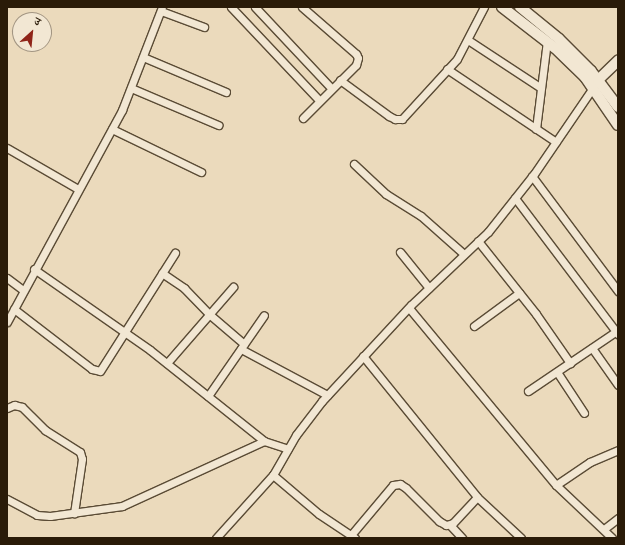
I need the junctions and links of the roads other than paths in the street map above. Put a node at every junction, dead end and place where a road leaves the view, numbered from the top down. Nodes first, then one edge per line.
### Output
1 (231, 7) edge
2 (255, 7) edge
3 (302, 7) edge
4 (484, 7) edge
5 (502, 7) edge
6 (520, 7) edge
7 (161, 9) edge
8 (204, 27) dead end
9 (468, 40) junction
10 (547, 41) junction
11 (143, 57) junction
12 (618, 61) edge
13 (448, 70) junction
14 (340, 80) junction
15 (595, 84) junction
16 (131, 88) junction
17 (541, 88) junction
18 (332, 89) junction
19 (226, 92) dead end
20 (320, 101) junction
21 (618, 107) edge
22 (304, 118) dead end
23 (218, 125) dead end
24 (618, 125) edge
25 (112, 129) junction
26 (536, 129) junction
27 (556, 142) junction
28 (7, 148) edge
29 (354, 164) dead end
30 (201, 172) dead end
31 (532, 176) junction
32 (78, 189) junction
33 (515, 198) junction
34 (478, 241) junction
35 (400, 252) dead end
36 (175, 253) dead end
37 (464, 254) junction
38 (34, 269) junction
39 (162, 273) junction
40 (7, 278) edge
41 (233, 286) dead end
42 (429, 288) junction
43 (23, 290) junction
44 (618, 291) edge
45 (519, 293) junction
46 (409, 308) junction
47 (14, 309) junction
48 (209, 314) junction
49 (264, 315) dead end
50 (7, 322) edge
51 (474, 326) dead end
52 (617, 331) edge
53 (124, 332) junction
54 (243, 346) junction
55 (592, 348) junction
56 (363, 356) junction
57 (167, 363) junction
58 (570, 363) junction
59 (557, 372) junction
60 (618, 385) edge
61 (528, 391) dead end
62 (327, 395) junction
63 (208, 396) junction
64 (7, 408) edge
65 (584, 414) dead end
66 (264, 441) junction
67 (288, 449) junction
68 (618, 451) edge
69 (272, 475) junction
70 (556, 485) junction
71 (477, 497) junction
72 (7, 499) edge
73 (74, 513) junction
74 (618, 518) edge
75 (450, 525) junction
76 (604, 529) junction
77 (353, 537) edge
78 (216, 538) edge
79 (462, 538) edge
80 (521, 538) edge
81 (612, 538) edge

1 - 20 street
2 - 18 street
3 - 14 street
4 - 9 street
5 - 10 main road
6 - 15 main road
7 - 8 street
7 - 11 street
9 - 13 street
9 - 17 street
10 - 15 main road
10 - 17 street
11 - 16 street
11 - 19 street
12 - 15 main road
13 - 14 street
13 - 26 street
14 - 18 street
15 - 21 main road
15 - 24 main road
15 - 27 street
16 - 23 street
16 - 25 street
17 - 26 street
18 - 20 street
20 - 22 street
25 - 30 street
25 - 32 street
26 - 27 street
27 - 31 street
28 - 32 street
29 - 37 street
31 - 33 street
31 - 44 street
32 - 38 street
33 - 34 street
33 - 52 street
34 - 37 street
34 - 45 street
35 - 42 street
36 - 39 street
37 - 42 street
38 - 43 street
38 - 53 street
39 - 48 street
39 - 53 street
40 - 43 street
41 - 48 street
42 - 46 street
43 - 47 street
45 - 51 street
45 - 58 street
46 - 56 street
46 - 70 street
47 - 50 street
47 - 53 street
48 - 54 street
48 - 57 street
49 - 54 street
52 - 55 street
53 - 57 street
54 - 62 street
54 - 63 street
55 - 58 street
55 - 60 street
56 - 62 street
56 - 71 street
57 - 63 street
58 - 59 street
59 - 61 street
59 - 65 street
62 - 67 street
63 - 66 street
64 - 73 street
66 - 67 street
66 - 73 street
67 - 69 street
68 - 70 street
69 - 77 street
69 - 78 street
70 - 76 street
71 - 75 street
71 - 80 street
72 - 73 street
74 - 76 street
75 - 77 street
75 - 79 street
76 - 81 street

